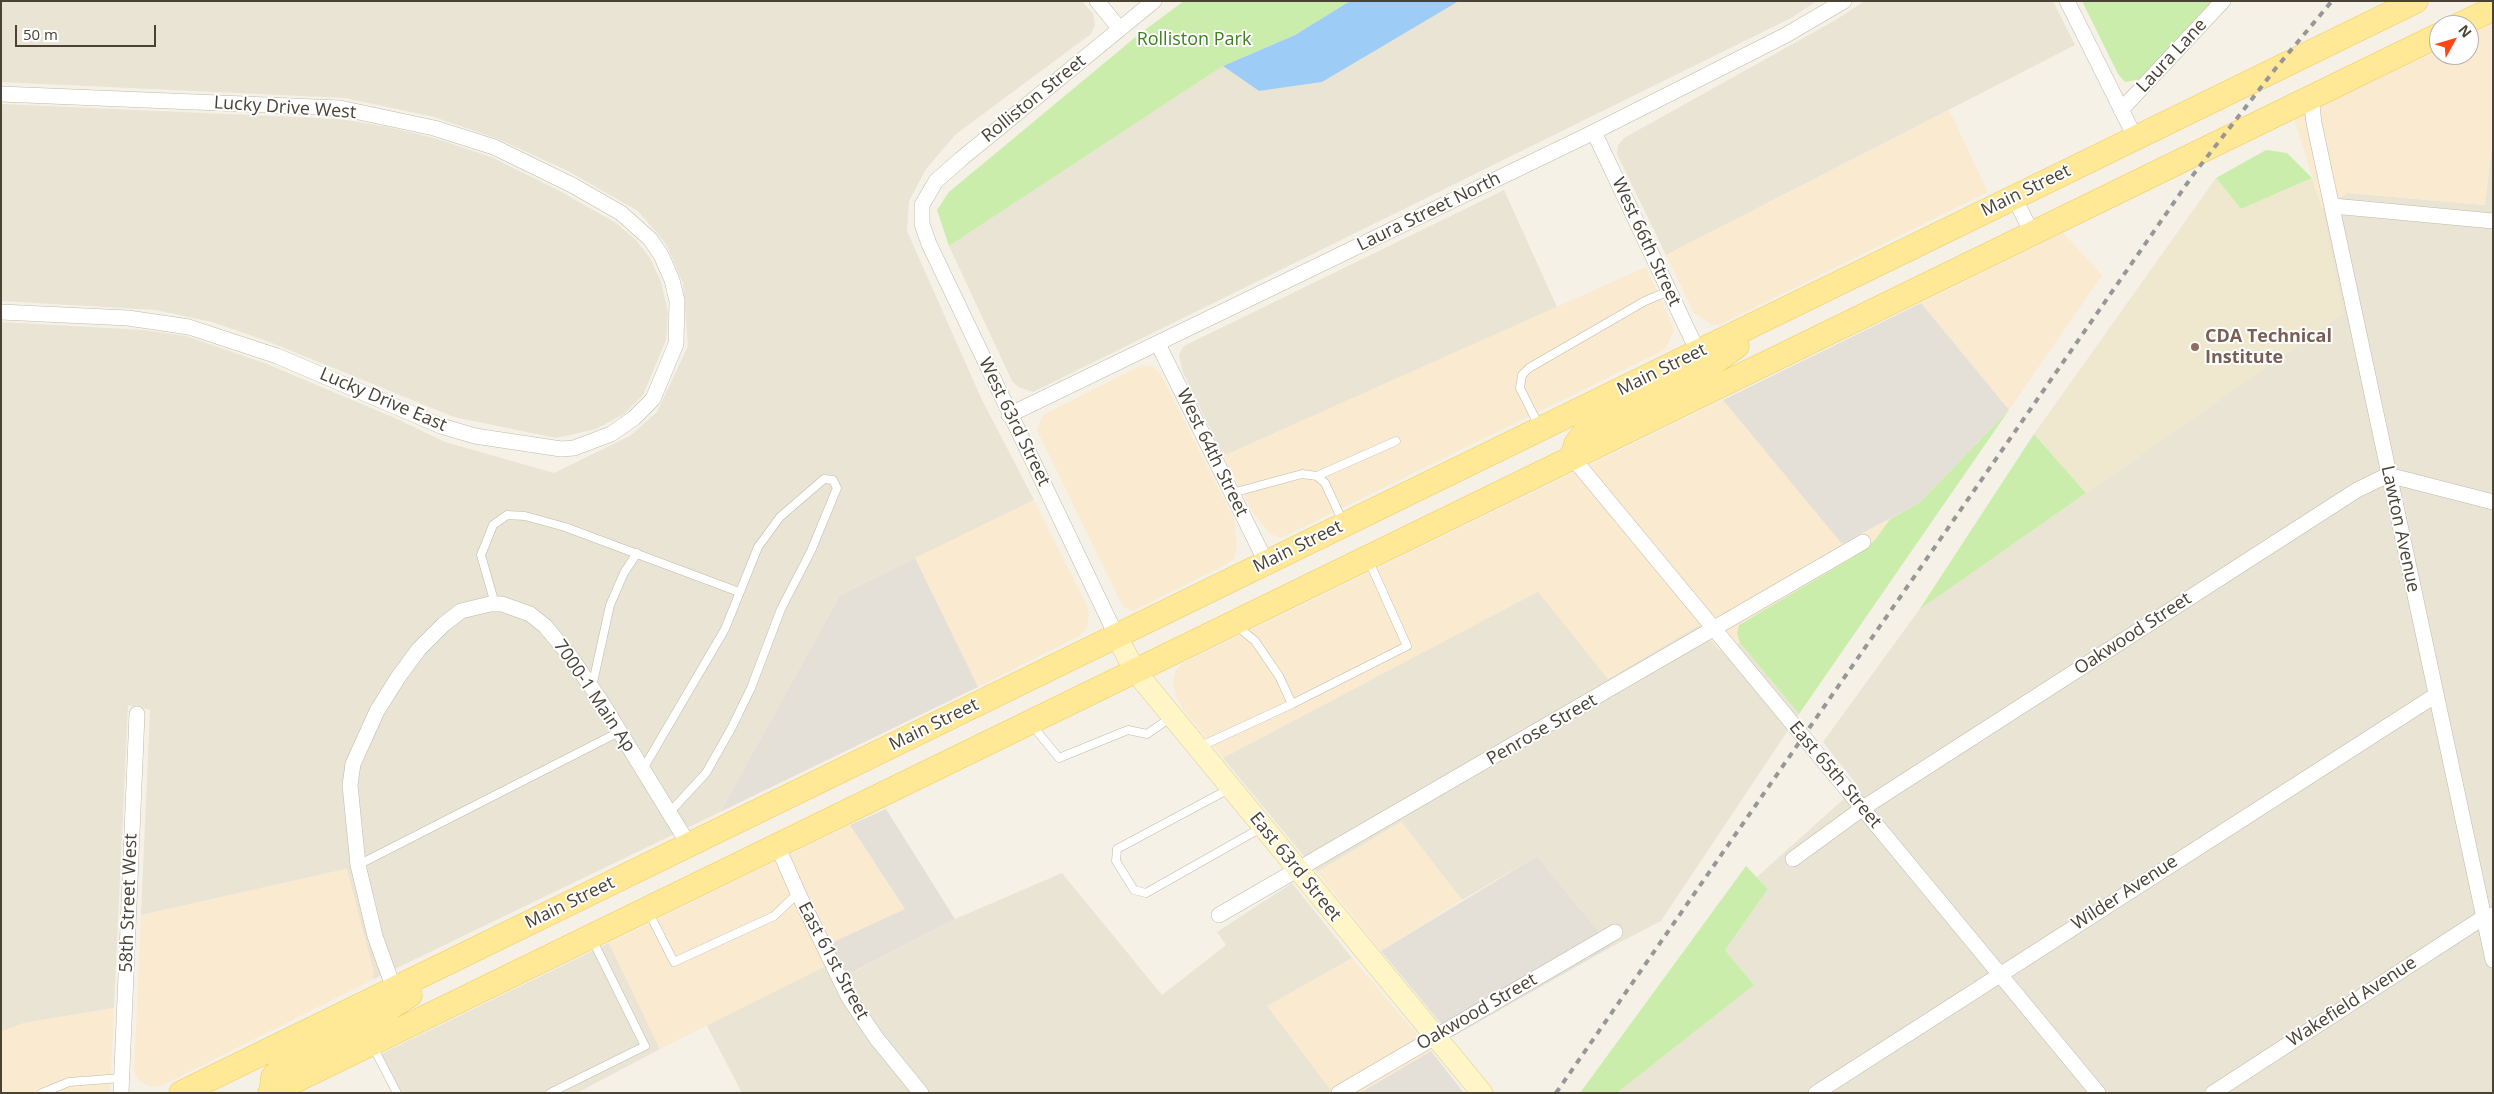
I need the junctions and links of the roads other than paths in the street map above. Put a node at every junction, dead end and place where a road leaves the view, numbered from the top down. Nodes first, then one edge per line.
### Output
1 (1097, 1) edge
2 (1154, 1) edge
3 (1844, 1) edge
4 (2067, 1) edge
5 (2222, 1) edge
6 (2416, 1) edge
7 (2486, 8) edge
8 (2475, 15) edge
9 (1120, 29) junction
10 (2429, 40) edge
11 (1, 94) edge
12 (2311, 97) junction
13 (2121, 110) junction
14 (1594, 132) junction
15 (2136, 137) junction
16 (2014, 197) junction
17 (922, 205) joint
18 (2333, 206) junction
19 (2493, 221) edge
20 (2032, 233) junction
21 (1669, 291) junction
22 (677, 301) joint
23 (1800, 302) junction
24 (1, 312) edge
25 (1158, 344) junction
26 (1698, 352) junction
27 (1009, 415) junction
28 (1540, 429) junction
29 (1396, 441) dead end
30 (1572, 457) junction
31 (2388, 475) junction
32 (1317, 476) junction
33 (1232, 493) junction
34 (2493, 502) edge
35 (1344, 524) junction
36 (1863, 542) dead end
37 (637, 553) junction
38 (1367, 558) junction
39 (1266, 562) junction
40 (739, 592) junction
41 (495, 604) junction
42 (1234, 623) junction
43 (1715, 630) junction
44 (1116, 635) junction
45 (1135, 671) junction
46 (592, 688) junction
47 (2436, 695) junction
48 (1292, 704) junction
49 (136, 714) dead end
50 (1171, 716) junction
51 (1030, 722) junction
52 (619, 732) junction
53 (1197, 748) junction
54 (643, 769) junction
55 (1231, 788) junction
56 (1863, 808) junction
57 (670, 812) junction
58 (1263, 827) junction
59 (689, 845) junction
60 (777, 845) junction
61 (1793, 860) dead end
62 (358, 865) junction
63 (1299, 870) junction
64 (798, 893) junction
65 (647, 908) junction
66 (1219, 915) dead end
67 (2488, 916) edge
68 (1615, 932) dead end
69 (590, 936) junction
70 (488, 942) junction
71 (2493, 960) edge
72 (2000, 974) junction
73 (394, 989) junction
74 (1434, 1036) junction
75 (372, 1043) junction
76 (121, 1085) edge
77 (42, 1093) edge
78 (181, 1093) edge
79 (271, 1093) edge
80 (397, 1093) edge
81 (550, 1093) edge
82 (921, 1093) edge
83 (1339, 1093) edge
84 (1482, 1093) edge
85 (1816, 1093) edge
86 (2098, 1093) edge
87 (2213, 1093) edge

1 - 9 street
2 - 9 street, Rolliston Street
3 - 14 street, Laura Street North
4 - 13 street
5 - 13 street, Laura Lane
6 - 15 main road, Main Street
7 - 8 main road
9 - 17 street, Rolliston Street
10 - 12 main road
11 - 22 street, Lucky Drive West
12 - 18 street, Lawton Avenue
12 - 20 main road
13 - 15 street
14 - 21 street, West 66th Street
14 - 25 street, Laura Street North
15 - 16 main road, Main Street
16 - 20 street
16 - 23 main road, Main Street
17 - 27 street, West 63rd Street
18 - 19 street
18 - 31 street, Lawton Avenue
20 - 30 main road
21 - 26 street, West 66th Street
21 - 28 lane
22 - 24 street, Lucky Drive East
23 - 26 main road, Main Street
23 - 30 main road
25 - 27 street, Laura Street North
25 - 33 street, West 64th Street
26 - 28 main road, Main Street
27 - 44 street, West 63rd Street
28 - 35 main road, Main Street
29 - 32 lane
30 - 38 main road
30 - 43 street, East 65th Street
31 - 34 street
31 - 47 street, Lawton Avenue
31 - 56 street, Oakwood Street
32 - 33 lane
32 - 35 lane
33 - 39 street, West 64th Street
35 - 39 main road, Main Street
36 - 43 street, Penrose Street
37 - 40 lane
37 - 41 lane
37 - 46 lane
38 - 42 main road
38 - 48 lane
39 - 44 main road, Main Street
40 - 54 lane
40 - 57 lane
41 - 46 street, 7000-1 Main Ap
41 - 62 street, 7000-1 Main Ap
42 - 45 main road
42 - 48 lane
43 - 56 street, East 65th Street
43 - 63 street, Penrose Street
44 - 45 street, East 63rd Street
44 - 59 main road, Main Street
45 - 50 street, East 63rd Street
45 - 51 main road
46 - 52 street, 7000-1 Main Ap
47 - 67 street, Lawton Avenue
47 - 72 street, Wilder Avenue
48 - 53 lane
49 - 76 street, 58th Street West
50 - 51 lane
50 - 53 street, East 63rd Street
51 - 60 main road
52 - 54 street, 7000-1 Main Ap
52 - 62 lane
53 - 55 street, East 63rd Street
54 - 57 street, 7000-1 Main Ap
55 - 58 street, East 63rd Street
55 - 58 lane
56 - 61 street, Oakwood Street
56 - 72 street, East 65th Street
57 - 59 street, 7000-1 Main Ap
58 - 63 street, East 63rd Street
59 - 70 main road, Main Street
60 - 64 street, East 61st Street
60 - 65 main road
62 - 73 street, 7000-1 Main Ap
63 - 66 street, Penrose Street
63 - 74 street, East 63rd Street
64 - 65 lane
64 - 82 street, East 61st Street
65 - 69 main road
67 - 71 street, Lawton Avenue
67 - 87 street, Wakefield Avenue
68 - 74 street, Oakwood Street
69 - 75 main road
69 - 81 lane
70 - 73 main road, Main Street
70 - 79 main road
72 - 85 street, Wilder Avenue
72 - 86 street, East 65th Street
73 - 78 main road, Main Street
74 - 83 street, Oakwood Street
74 - 84 street, East 63rd Street
75 - 79 main road
75 - 80 lane
76 - 77 lane

